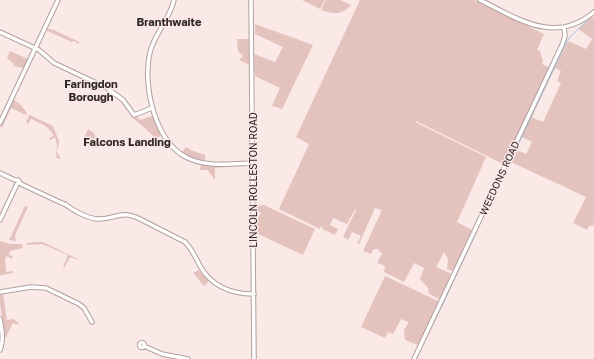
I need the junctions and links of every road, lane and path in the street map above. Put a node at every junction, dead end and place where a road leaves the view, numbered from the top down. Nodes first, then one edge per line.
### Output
1 (58, 0) edge
2 (174, 0) edge
3 (251, 0) edge
4 (480, 0) edge
5 (594, 12) edge
6 (564, 27) junction
7 (0, 32) edge
8 (35, 48) junction
9 (152, 108) junction
10 (0, 123) edge
11 (253, 163) junction
12 (0, 174) edge
13 (16, 182) junction
14 (0, 216) edge
15 (0, 220) edge
16 (0, 292) edge
17 (254, 294) junction
18 (0, 319) edge
19 (92, 322) dead end
20 (0, 328) edge
21 (135, 341) dead end
22 (0, 346) edge
23 (0, 350) edge
24 (188, 359) edge
25 (254, 359) edge
26 (414, 359) edge

1 - 8 street
2 - 9 street
3 - 11 street, LINCOLN ROLLESTON ROAD
4 - 6 street
5 - 6 street
6 - 26 street, WEEDONS ROAD
7 - 8 street
8 - 9 street
8 - 10 street
9 - 11 street
11 - 17 street, LINCOLN ROLLESTON ROAD
12 - 13 street
13 - 14 street
13 - 15 street
13 - 17 street
16 - 19 street
17 - 25 street, LINCOLN ROLLESTON ROAD
18 - 23 street
20 - 22 street
21 - 24 street

